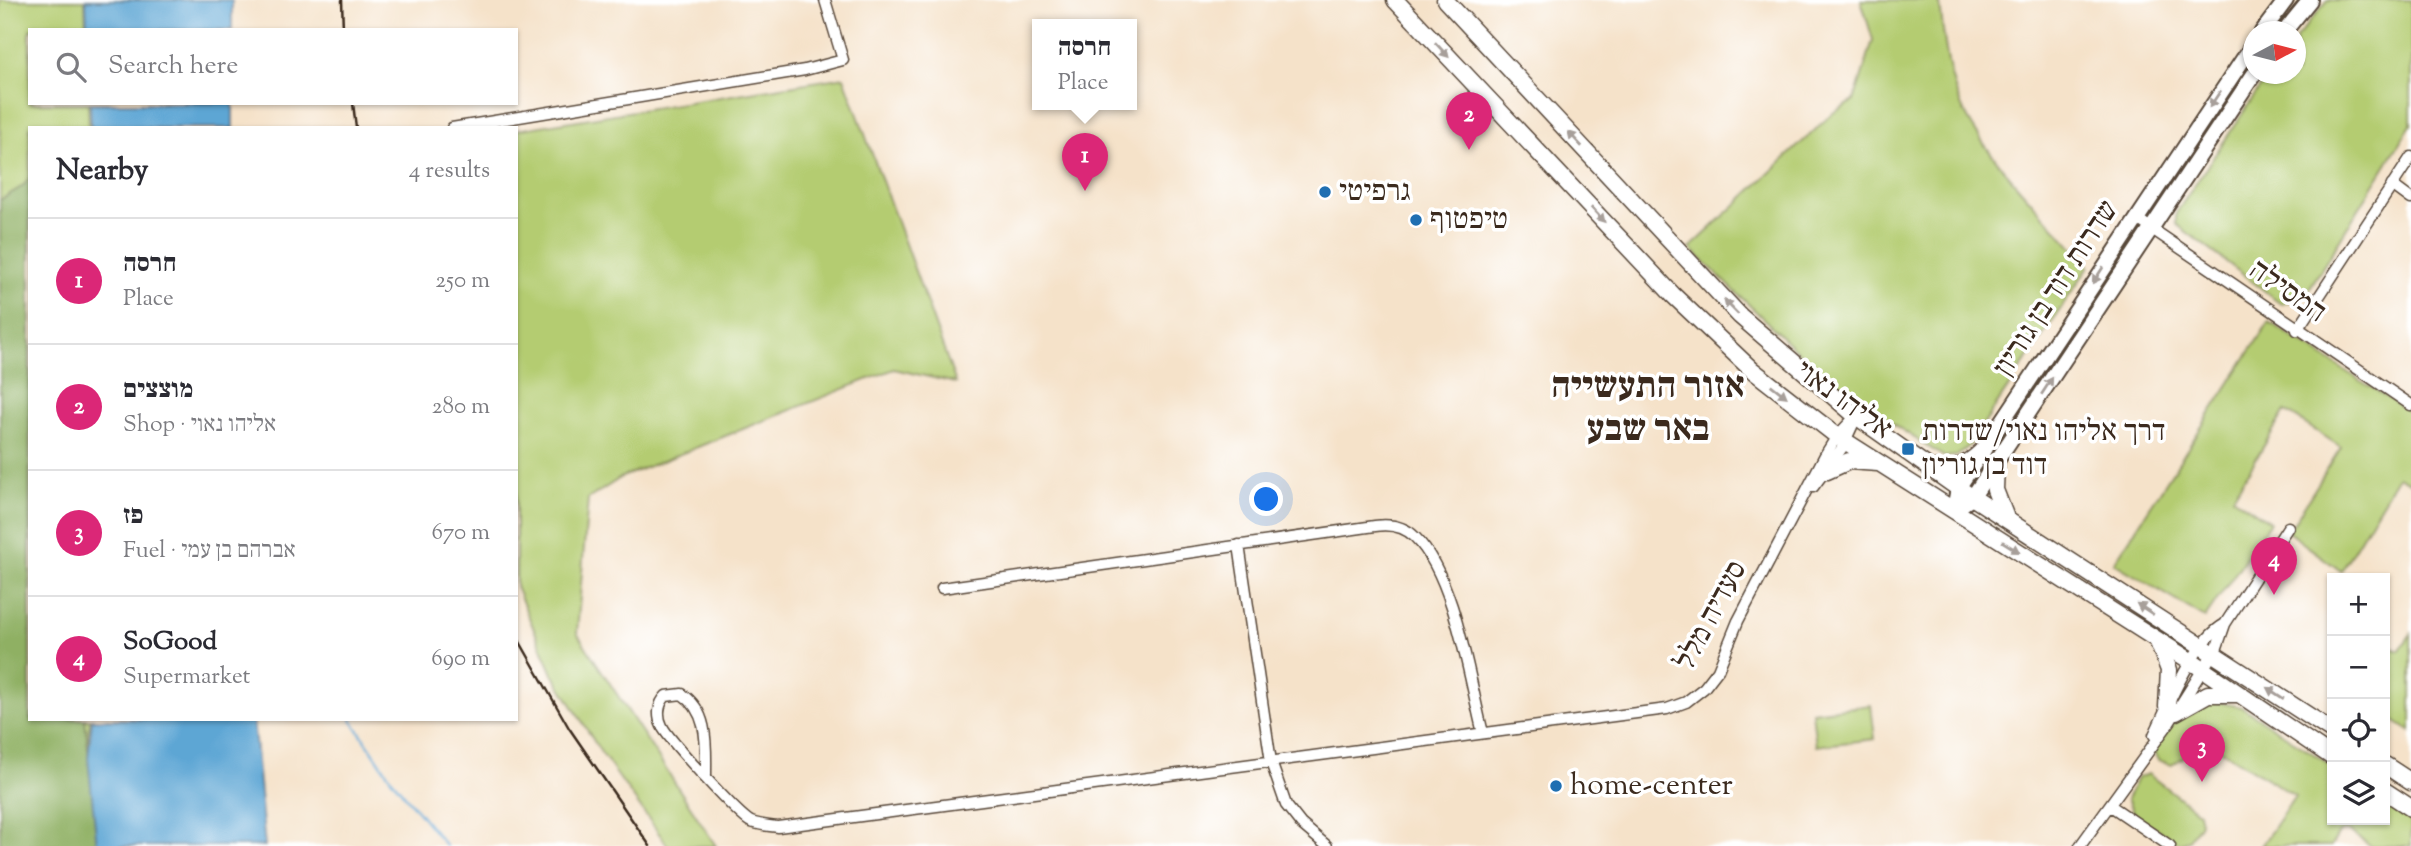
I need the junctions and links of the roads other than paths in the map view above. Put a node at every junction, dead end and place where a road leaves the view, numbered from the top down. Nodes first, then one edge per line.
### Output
1 (825, 0) edge
2 (1395, 0) edge
3 (1445, 0) edge
4 (2286, 0) edge
5 (2309, 0) edge
6 (2270, 21) edge
7 (2293, 21) edge
8 (2243, 58) edge
9 (2247, 84) edge
10 (464, 126) edge
11 (2411, 157) edge
12 (2392, 186) junction
13 (2411, 199) edge
14 (2136, 218) junction
15 (2150, 229) junction
16 (2297, 330) junction
17 (2411, 405) edge
18 (1856, 416) junction
19 (1841, 439) junction
20 (1985, 448) junction
21 (1996, 463) junction
22 (1881, 464) junction
23 (1928, 467) junction
24 (1827, 471) junction
25 (1958, 488) junction
26 (1972, 498) junction
27 (1803, 499) junction
28 (1954, 510) junction
29 (2007, 520) junction
30 (2288, 527) dead end
31 (1239, 545) junction
32 (942, 588) dead end
33 (2154, 637) junction
34 (2208, 649) junction
35 (2198, 665) junction
36 (2242, 696) junction
37 (2172, 709) junction
38 (2327, 728) edge
39 (1483, 733) junction
40 (2327, 754) edge
41 (1271, 762) junction
42 (2390, 768) edge
43 (706, 775) junction
44 (2411, 782) edge
45 (2390, 794) edge
46 (2111, 806) junction
47 (2411, 808) edge
48 (1327, 846) edge
49 (2080, 846) edge
50 (2170, 846) edge

1 - 10 street
2 -> 19 highway, אליהו נאוי
18 -> 3 highway, אליהו נאוי
4 - 6 main road
5 - 7 main road
8 -> 14 main road, שדרות דוד בן גוריון
9 - 15 main road, שדרות דוד בן גוריון
11 - 12 street
12 - 13 street
12 - 16 street
14 - 15 street, המסילה
14 -> 20 main road, שדרות דוד בן גוריון
15 - 16 street, המסילה
21 -> 15 main road, שדרות דוד בן גוריון
16 - 17 street, המסילה
18 - 19 street, סעדיה מלל
18 - 23 highway, אליהו נאוי
19 - 22 highway, אליהו נאוי
19 - 24 street, סעדיה מלל
19 - 27 street, סעדיה מלל
20 - 23 highway
20 - 25 main road, שדרות דוד בן גוריון
21 - 26 main road, שדרות דוד בן גוריון
21 - 29 highway
22 - 24 highway
22 - 28 highway, אליהו נאוי
23 - 25 highway, אליהו נאוי
24 - 27 street, סעדיה מלל
25 - 26 highway, אליהו נאוי
25 - 28 main road, שדרות דוד בן גוריון
26 - 28 main road, שדרות דוד בן גוריון
26 - 29 highway, אליהו נאוי
27 - 39 street, סעדיה מלל
28 -> 33 highway, אליהו נאוי
34 -> 29 highway, אליהו נאוי
30 - 34 street
31 - 32 street
31 - 39 street
31 - 41 street
33 - 35 highway, אליהו נאוי
33 - 37 highway
34 - 35 street
38 -> 34 highway, אליהו נאוי
35 - 36 highway, אליהו נאוי
35 - 37 street
36 - 37 highway
36 - 40 highway, אליהו נאוי
37 - 46 street
39 - 41 street, סעדיה מלל
41 - 43 street, סעדיה מלל
41 - 48 street
42 - 44 highway
43 - 43 street, סעדיה מלל
45 - 47 highway
46 - 49 street
46 - 50 street

